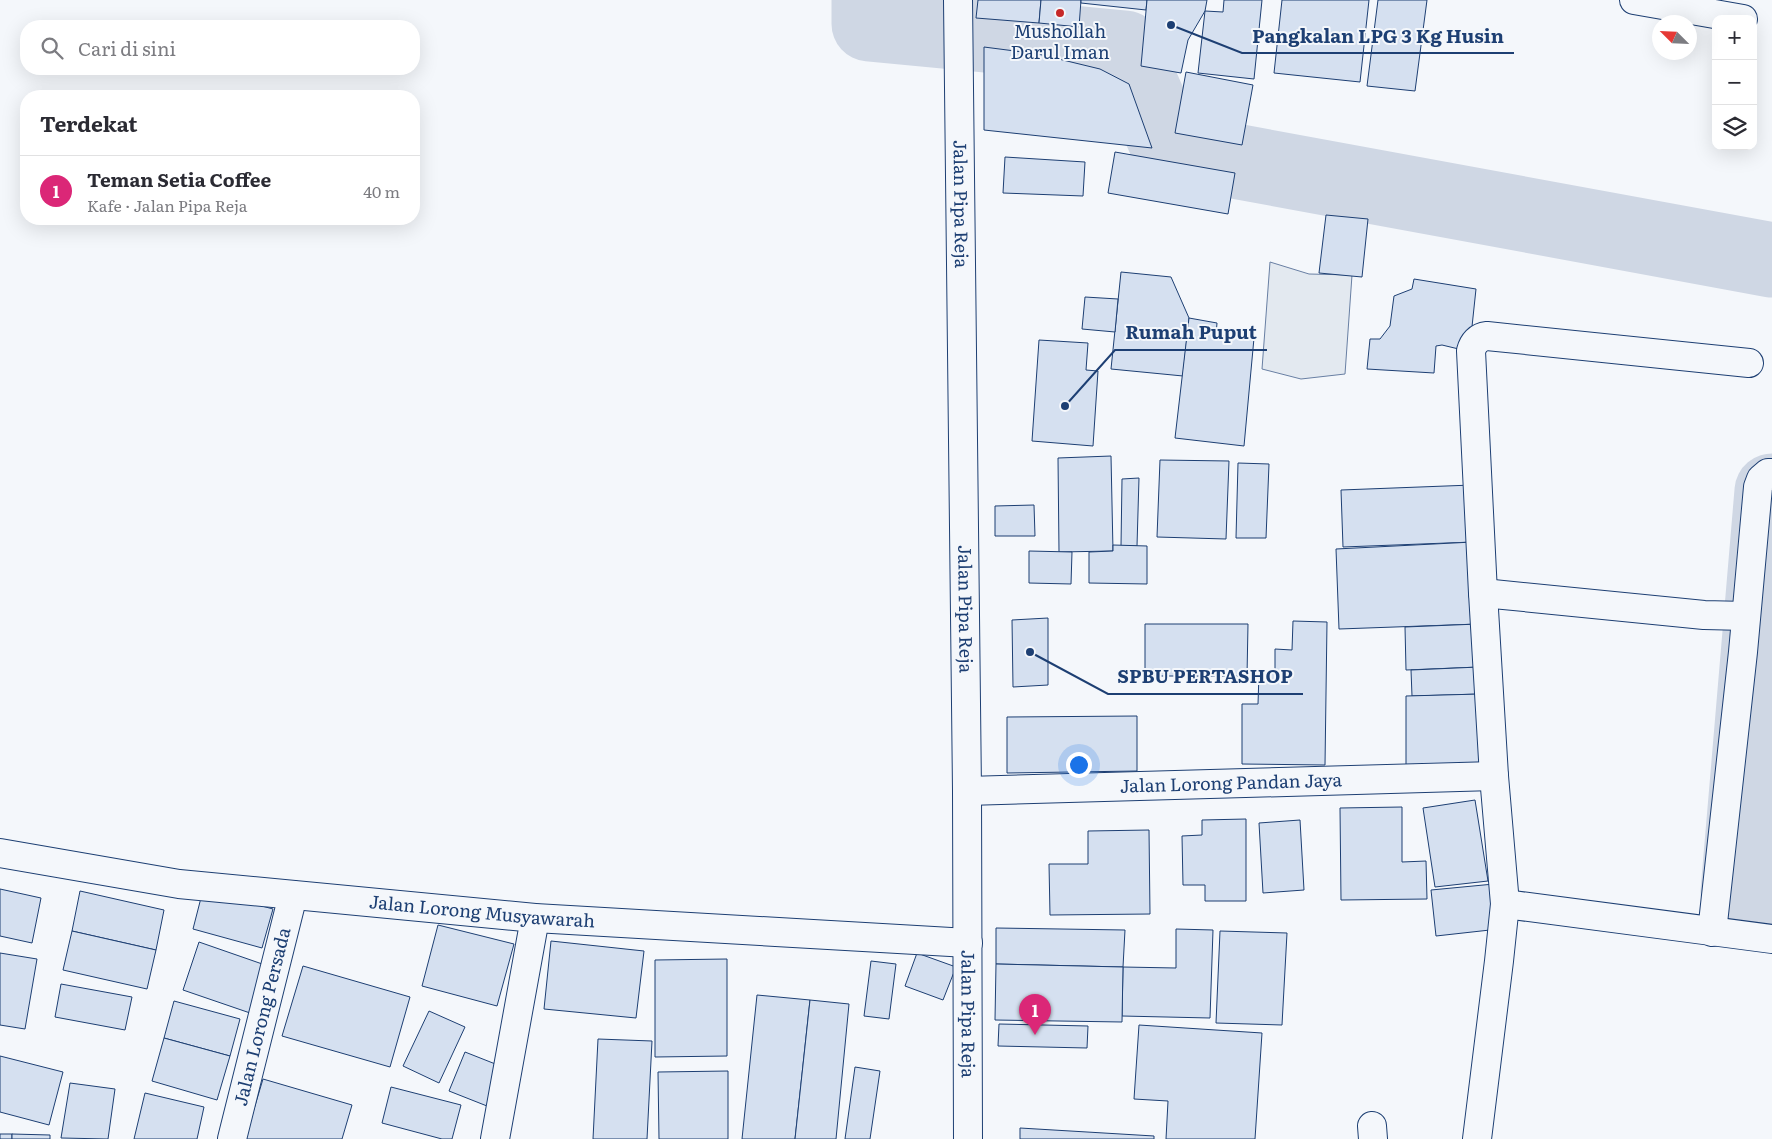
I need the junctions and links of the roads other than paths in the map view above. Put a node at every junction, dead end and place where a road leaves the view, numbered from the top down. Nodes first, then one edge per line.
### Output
1 (958, 0) edge
2 (1634, 0) edge
3 (1720, 15) edge
4 (1749, 363) dead end
5 (1770, 473) edge
6 (1483, 593) junction
7 (1746, 616) junction
8 (1494, 776) junction
9 (967, 791) junction
10 (0, 853) edge
11 (293, 895) junction
12 (1504, 904) junction
13 (535, 918) junction
14 (1712, 932) junction
15 (1772, 939) edge
16 (968, 943) junction
17 (232, 1139) edge
18 (496, 1139) edge
19 (968, 1139) edge
20 (1478, 1139) edge

1 - 9 street, Jalan Pipa Reja
2 - 3 street
4 - 6 street
5 - 7 street
6 - 7 street
6 - 8 street
7 - 14 street
8 - 9 street, Jalan Lorong Pandan Jaya
8 - 12 street
9 - 16 street, Jalan Pipa Reja
10 - 11 street, Jalan Lorong Musyawarah
11 - 13 street, Jalan Lorong Musyawarah
11 - 17 street, Jalan Lorong Persada
12 - 14 street
12 - 20 street
13 - 16 street, Jalan Lorong Musyawarah
13 - 18 street
14 - 15 street
16 - 19 street, Jalan Pipa Reja

